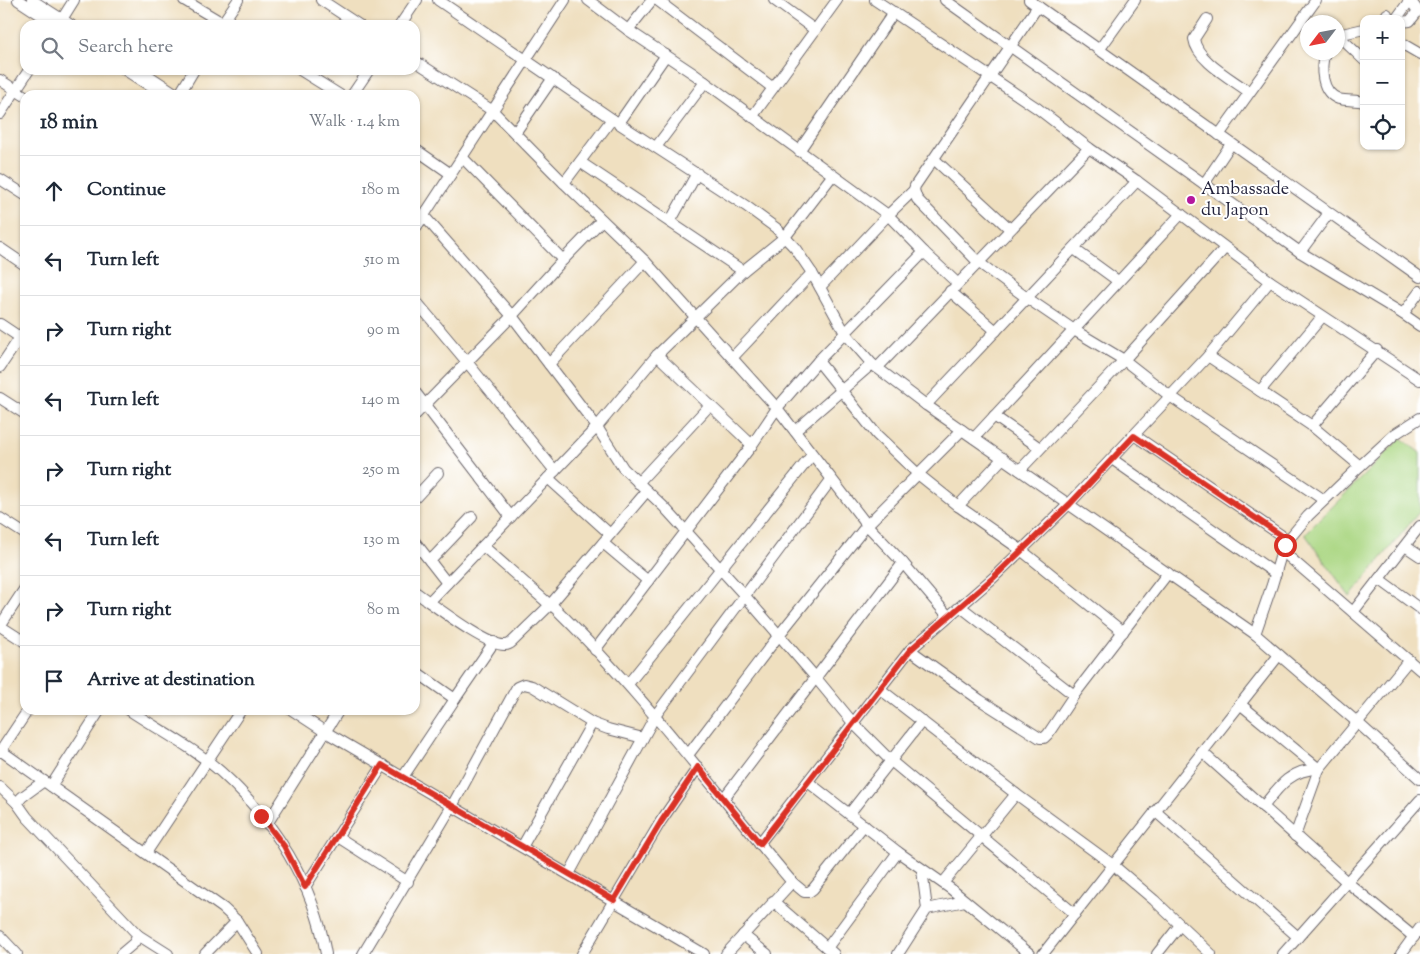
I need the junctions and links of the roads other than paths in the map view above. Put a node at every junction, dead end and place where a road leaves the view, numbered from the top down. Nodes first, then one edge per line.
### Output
1 (18, 0) edge
2 (32, 0) edge
3 (74, 0) edge
4 (184, 0) edge
5 (238, 0) edge
6 (321, 0) edge
7 (417, 0) edge
8 (438, 0) edge
9 (565, 0) edge
10 (588, 0) edge
11 (652, 0) edge
12 (657, 0) edge
13 (774, 0) edge
14 (837, 0) edge
15 (875, 0) edge
16 (946, 0) edge
17 (1029, 0) edge
18 (1135, 0) edge
19 (1316, 0) edge
20 (1410, 0) edge
21 (1038, 6) junction
22 (894, 12) junction
23 (1392, 15) edge
24 (1207, 19) dead end
25 (55, 20) edge
26 (57, 20) edge
27 (64, 20) edge
28 (216, 20) edge
29 (226, 20) edge
30 (351, 20) edge
31 (403, 20) edge
32 (1405, 22) edge
33 (628, 30) junction
34 (815, 30) junction
35 (1360, 30) edge
36 (1345, 33) edge
37 (1345, 42) edge
38 (1405, 45) edge
39 (1011, 48) junction
40 (1099, 50) junction
41 (1360, 53) edge
42 (1420, 54) edge
43 (666, 55) junction
44 (526, 59) junction
45 (1323, 60) edge
46 (420, 64) edge
47 (26, 75) edge
48 (134, 75) edge
49 (148, 75) edge
50 (191, 75) edge
51 (308, 75) edge
52 (366, 75) edge
53 (992, 77) junction
54 (553, 78) junction
55 (0, 80) edge
56 (705, 82) junction
57 (773, 88) junction
58 (16, 90) junction
59 (156, 90) edge
60 (170, 90) edge
61 (181, 90) edge
62 (332, 90) edge
63 (355, 90) edge
64 (1249, 92) junction
65 (20, 93) edge
66 (1360, 102) edge
67 (493, 111) junction
68 (0, 114) edge
69 (752, 117) junction
70 (616, 121) junction
71 (515, 132) junction
72 (1219, 135) junction
73 (1231, 144) junction
74 (656, 147) junction
75 (1089, 148) junction
76 (799, 151) junction
77 (420, 152) edge
78 (462, 157) junction
79 (934, 159) junction
80 (580, 162) junction
81 (697, 173) junction
82 (451, 174) junction
83 (832, 176) junction
84 (0, 179) edge
85 (1137, 181) junction
86 (564, 183) junction
87 (1204, 184) junction
88 (914, 190) junction
89 (20, 192) edge
90 (1329, 213) junction
91 (1180, 214) junction
92 (420, 215) edge
93 (888, 215) junction
94 (420, 217) edge
95 (602, 220) junction
96 (670, 222) junction
97 (1010, 229) junction
98 (785, 237) junction
99 (0, 248) edge
100 (1074, 248) junction
101 (1225, 248) junction
102 (924, 252) junction
103 (1300, 252) junction
104 (563, 260) junction
105 (645, 261) junction
106 (20, 262) edge
107 (978, 262) junction
108 (744, 272) junction
109 (812, 273) junction
110 (1420, 277) edge
111 (1118, 281) junction
112 (1270, 281) junction
113 (820, 287) junction
114 (953, 287) junction
115 (1420, 291) edge
116 (1027, 298) junction
117 (420, 306) edge
118 (1403, 314) junction
119 (512, 316) junction
120 (696, 316) junction
121 (1322, 317) junction
122 (0, 324) edge
123 (1420, 326) edge
124 (1074, 330) junction
125 (996, 331) junction
126 (845, 333) junction
127 (20, 334) edge
128 (20, 340) edge
129 (1377, 350) junction
130 (657, 355) junction
131 (1208, 356) junction
132 (732, 358) junction
133 (1124, 360) junction
134 (818, 361) junction
135 (467, 362) junction
136 (549, 364) junction
137 (874, 366) junction
138 (0, 367) edge
139 (1420, 380) edge
140 (842, 390) junction
141 (1260, 391) junction
142 (1170, 396) junction
143 (0, 398) edge
144 (420, 399) edge
145 (710, 404) junction
146 (926, 404) junction
147 (425, 406) junction
148 (777, 408) junction
149 (420, 410) edge
150 (20, 411) edge
151 (994, 416) junction
152 (1420, 418) edge
153 (1312, 426) junction
154 (597, 427) junction
155 (962, 430) junction
156 (795, 431) junction
157 (1134, 436) junction
158 (974, 438) junction
159 (752, 445) junction
160 (1040, 448) junction
161 (812, 455) junction
162 (1003, 458) junction
163 (1112, 459) junction
164 (1360, 466) junction
165 (1020, 470) junction
166 (438, 473) dead end
167 (918, 474) junction
168 (551, 475) junction
169 (831, 480) junction
170 (638, 483) junction
171 (648, 491) junction
172 (420, 493) edge
173 (1324, 500) junction
174 (1070, 504) junction
175 (958, 506) junction
176 (472, 517) dead end
177 (511, 517) junction
178 (0, 518) edge
179 (867, 525) junction
180 (1420, 526) edge
181 (20, 531) edge
182 (685, 531) junction
183 (610, 534) junction
184 (1288, 540) junction
185 (603, 543) junction
186 (483, 546) junction
187 (1405, 546) junction
188 (420, 548) edge
189 (1021, 550) junction
190 (1282, 551) junction
191 (1420, 556) edge
192 (430, 561) junction
193 (902, 563) junction
194 (720, 569) junction
195 (1168, 573) junction
196 (1276, 574) junction
197 (1379, 579) junction
198 (648, 581) junction
199 (447, 584) junction
200 (20, 596) edge
201 (420, 596) edge
202 (745, 596) junction
203 (429, 602) junction
204 (550, 605) junction
205 (961, 607) junction
206 (1420, 609) edge
207 (1353, 612) junction
208 (948, 616) junction
209 (0, 626) edge
210 (1123, 632) junction
211 (1254, 634) junction
212 (779, 635) junction
213 (20, 639) edge
214 (494, 642) junction
215 (595, 650) junction
216 (910, 650) junction
217 (1279, 655) junction
218 (1409, 660) junction
219 (1420, 670) edge
220 (420, 674) edge
221 (816, 678) junction
222 (628, 684) junction
223 (880, 689) junction
224 (1074, 695) junction
225 (455, 699) junction
226 (1240, 704) junction
227 (25, 715) edge
228 (96, 715) edge
229 (137, 715) edge
230 (238, 715) edge
231 (300, 715) edge
232 (335, 715) edge
233 (655, 716) junction
234 (922, 721) junction
235 (592, 722) junction
236 (1358, 722) junction
237 (854, 724) junction
238 (324, 731) junction
239 (643, 738) junction
240 (0, 751) edge
241 (1202, 752) junction
242 (688, 754) junction
243 (207, 761) junction
244 (890, 761) junction
245 (382, 765) junction
246 (698, 767) junction
247 (1319, 769) junction
248 (404, 777) junction
249 (1420, 779) edge
250 (808, 782) junction
251 (47, 784) junction
252 (0, 787) edge
253 (1016, 794) junction
254 (724, 798) junction
255 (1420, 800) edge
256 (17, 803) junction
257 (452, 806) junction
258 (1264, 807) junction
259 (1155, 811) junction
260 (849, 814) junction
261 (267, 824) junction
262 (864, 825) junction
263 (981, 836) junction
264 (1295, 836) junction
265 (338, 837) junction
266 (760, 844) junction
267 (522, 847) junction
268 (898, 852) junction
269 (146, 853) junction
270 (1113, 865) junction
271 (922, 870) junction
272 (569, 874) junction
273 (408, 882) junction
274 (792, 882) junction
275 (1347, 882) junction
276 (943, 883) junction
277 (305, 887) junction
278 (614, 900) junction
279 (773, 901) junction
280 (965, 901) junction
281 (927, 909) junction
282 (1075, 914) junction
283 (237, 921) junction
284 (1180, 925) junction
285 (1417, 933) edge
286 (138, 935) junction
287 (743, 935) junction
288 (0, 936) edge
289 (1298, 937) junction
290 (831, 951) edge
291 (1405, 952) edge
292 (15, 953) edge
293 (121, 954) edge
294 (168, 954) edge
295 (206, 954) edge
296 (258, 954) edge
297 (326, 954) edge
298 (363, 954) edge
299 (582, 954) edge
300 (704, 954) edge
301 (726, 954) edge
302 (767, 954) edge
303 (898, 954) edge
304 (1030, 954) edge
305 (1043, 954) edge
306 (1157, 954) edge
307 (1211, 954) edge
308 (1283, 954) edge

1 - 25 street
2 - 26 street
3 - 27 street
4 - 28 street
5 - 29 street
6 - 30 street
7 - 31 street
8 - 44 street
9 - 44 street
10 - 33 street
11 - 33 street
12 - 57 street
13 - 34 street
14 - 34 street
15 - 22 street
16 - 39 street
17 - 21 street
18 - 40 street
19 - 64 street
20 - 23 street
20 - 32 street
21 - 39 street
21 - 40 street
22 - 53 street
22 - 76 street
24 - 64 street
33 - 43 street
34 - 57 street
35 - 36 street
37 - 41 street
38 - 42 street
39 - 53 street
39 - 87 street
40 - 72 street
43 - 56 street
43 - 70 street
44 - 54 street
44 - 67 street
45 - 66 street
46 - 67 street
47 - 58 street
48 - 59 street
49 - 60 street
50 - 61 street
51 - 62 street
52 - 63 street
53 - 75 street
53 - 79 street
54 - 70 street
54 - 71 street
55 - 58 street
56 - 69 street
56 - 74 street
57 - 69 street
58 - 65 street
58 - 68 street
64 - 72 street
67 - 71 street
67 - 78 street
69 - 76 street
70 - 74 street
70 - 80 street
71 - 86 street
72 - 73 street
73 - 87 street
73 - 90 street
74 - 81 street
75 - 85 street
75 - 97 street
76 - 83 street
77 - 82 street
78 - 82 street
78 - 104 street
79 - 88 street
79 - 97 street
80 - 86 street
80 - 96 street
81 - 96 street
81 - 98 street
82 - 92 street
83 - 93 street
83 - 98 street
84 - 89 street
85 - 91 street
85 - 100 street
86 - 95 street
87 - 103 street
88 - 93 street
88 - 107 street
90 - 103 street
90 - 110 street
91 - 101 street
91 - 111 street
93 - 102 street
93 - 113 street
94 - 119 street
95 - 104 street
95 - 105 street
96 - 108 street
97 - 107 street
98 - 108 street
98 - 109 street
99 - 106 street
100 - 111 street
100 - 116 street
101 - 112 street
101 - 133 street
102 - 114 street
102 - 126 street
103 - 118 street
104 - 119 street
105 - 120 street
105 - 136 street
107 - 114 street
107 - 116 street
108 - 120 street
109 - 113 street
109 - 132 street
111 - 124 street
112 - 121 street
112 - 131 street
113 - 126 street
114 - 125 street
114 - 137 street
115 - 118 street
116 - 124 street
116 - 125 street
117 - 135 street
118 - 123 street
119 - 135 street
119 - 136 street
120 - 130 street
120 - 132 street
121 - 129 street
121 - 141 street
122 - 127 street
124 - 133 street
124 - 151 street
125 - 146 street
126 - 134 street
126 - 137 street
128 - 138 street
129 - 139 street
129 - 153 street
130 - 145 street
130 - 154 street
131 - 141 street
131 - 142 street
132 - 148 street
133 - 142 street
133 - 160 street
134 - 140 street
134 - 148 street
135 - 147 street
135 - 168 street
136 - 154 street
137 - 140 street
137 - 146 street
140 - 156 street
140 - 167 street
141 - 153 street
142 - 157 street
142 - 173 street
143 - 150 street
144 - 147 street
145 - 159 street
145 - 170 street
146 - 155 street
147 - 149 street
147 - 177 street
148 - 156 street
148 - 159 street
151 - 158 street
151 - 160 street
152 - 164 street
153 - 164 street
154 - 168 street
154 - 170 street
155 - 158 street
155 - 167 street
156 - 161 street
157 - 163 street
157 - 184 street
158 - 162 street
159 - 182 street
160 - 165 street
161 - 169 street
161 - 194 street
162 - 165 street
162 - 175 street
163 - 174 street
163 - 196 street
164 - 173 street
165 - 174 street
166 - 172 street
167 - 175 street
167 - 179 street
168 - 177 street
168 - 183 street
169 - 179 street
169 - 202 street
170 - 171 street
171 - 182 street
171 - 183 street
173 - 184 street
174 - 189 street
174 - 195 street
175 - 189 street
176 - 192 street
177 - 186 street
178 - 181 street
179 - 193 street
179 - 212 street
180 - 187 street
182 - 194 street
182 - 198 street
183 - 185 street
184 - 190 street
185 - 198 street
185 - 204 street
186 - 199 street
186 - 204 street
187 - 191 street
187 - 197 street
188 - 192 street
189 - 205 street
189 - 210 street
190 - 196 street
190 - 207 street
192 - 199 street
193 - 208 street
193 - 221 street
194 - 202 street
194 - 222 street
195 - 210 street
195 - 211 street
196 - 211 street
197 - 206 street
197 - 207 street
198 - 215 street
199 - 203 street
200 - 209 street
201 - 203 street
202 - 212 street
202 - 233 street
203 - 214 street
204 - 214 street
204 - 215 street
205 - 208 street
205 - 224 street
207 - 218 street
208 - 216 street
209 - 213 street
210 - 224 street
211 - 217 street
212 - 221 street
212 - 242 street
214 - 225 street
215 - 222 street
216 - 223 street
216 - 224 street
217 - 226 street
217 - 236 street
218 - 219 street
218 - 236 street
220 - 225 street
221 - 237 street
221 - 254 street
222 - 233 street
223 - 234 street
223 - 237 street
225 - 248 street
226 - 241 street
226 - 247 street
227 - 240 street
228 - 251 street
229 - 243 street
230 - 243 street
231 - 238 street
232 - 238 street
233 - 239 street
233 - 242 street
234 - 244 street
234 - 253 street
235 - 239 street
235 - 257 street
235 - 267 street
236 - 247 street
236 - 249 street
237 - 244 street
237 - 250 street
238 - 245 street
238 - 261 street
239 - 272 street
240 - 251 street
241 - 258 street
241 - 259 street
242 - 246 street
243 - 261 street
243 - 269 street
244 - 260 street
244 - 263 street
245 - 248 street
245 - 265 street
246 - 254 street
246 - 278 street
247 - 258 street
247 - 264 street
248 - 257 street
250 - 260 street
250 - 266 street
251 - 256 street
251 - 269 street
252 - 256 street
253 - 263 street
253 - 270 street
254 - 266 street
255 - 275 street
256 - 286 street
257 - 267 street
257 - 273 street
258 - 264 street
259 - 270 street
259 - 289 street
260 - 262 street
261 - 277 street
262 - 268 street
262 - 274 street
263 - 276 street
263 - 282 street
264 - 275 street
265 - 273 street
265 - 277 street
266 - 274 street
267 - 272 street
268 - 271 street
268 - 290 street
269 - 283 street
270 - 282 street
270 - 284 street
271 - 276 street
271 - 281 street
272 - 278 street
273 - 298 street
274 - 279 street
275 - 285 street
275 - 289 street
276 - 280 street
277 - 297 street
278 - 299 street
278 - 300 street
279 - 287 street
279 - 290 street
280 - 281 street
280 - 304 street
281 - 303 street
282 - 305 street
283 - 295 street
283 - 296 street
284 - 306 street
284 - 307 street
285 - 291 street
286 - 293 street
286 - 294 street
287 - 301 street
287 - 302 street
288 - 292 street
289 - 308 street

